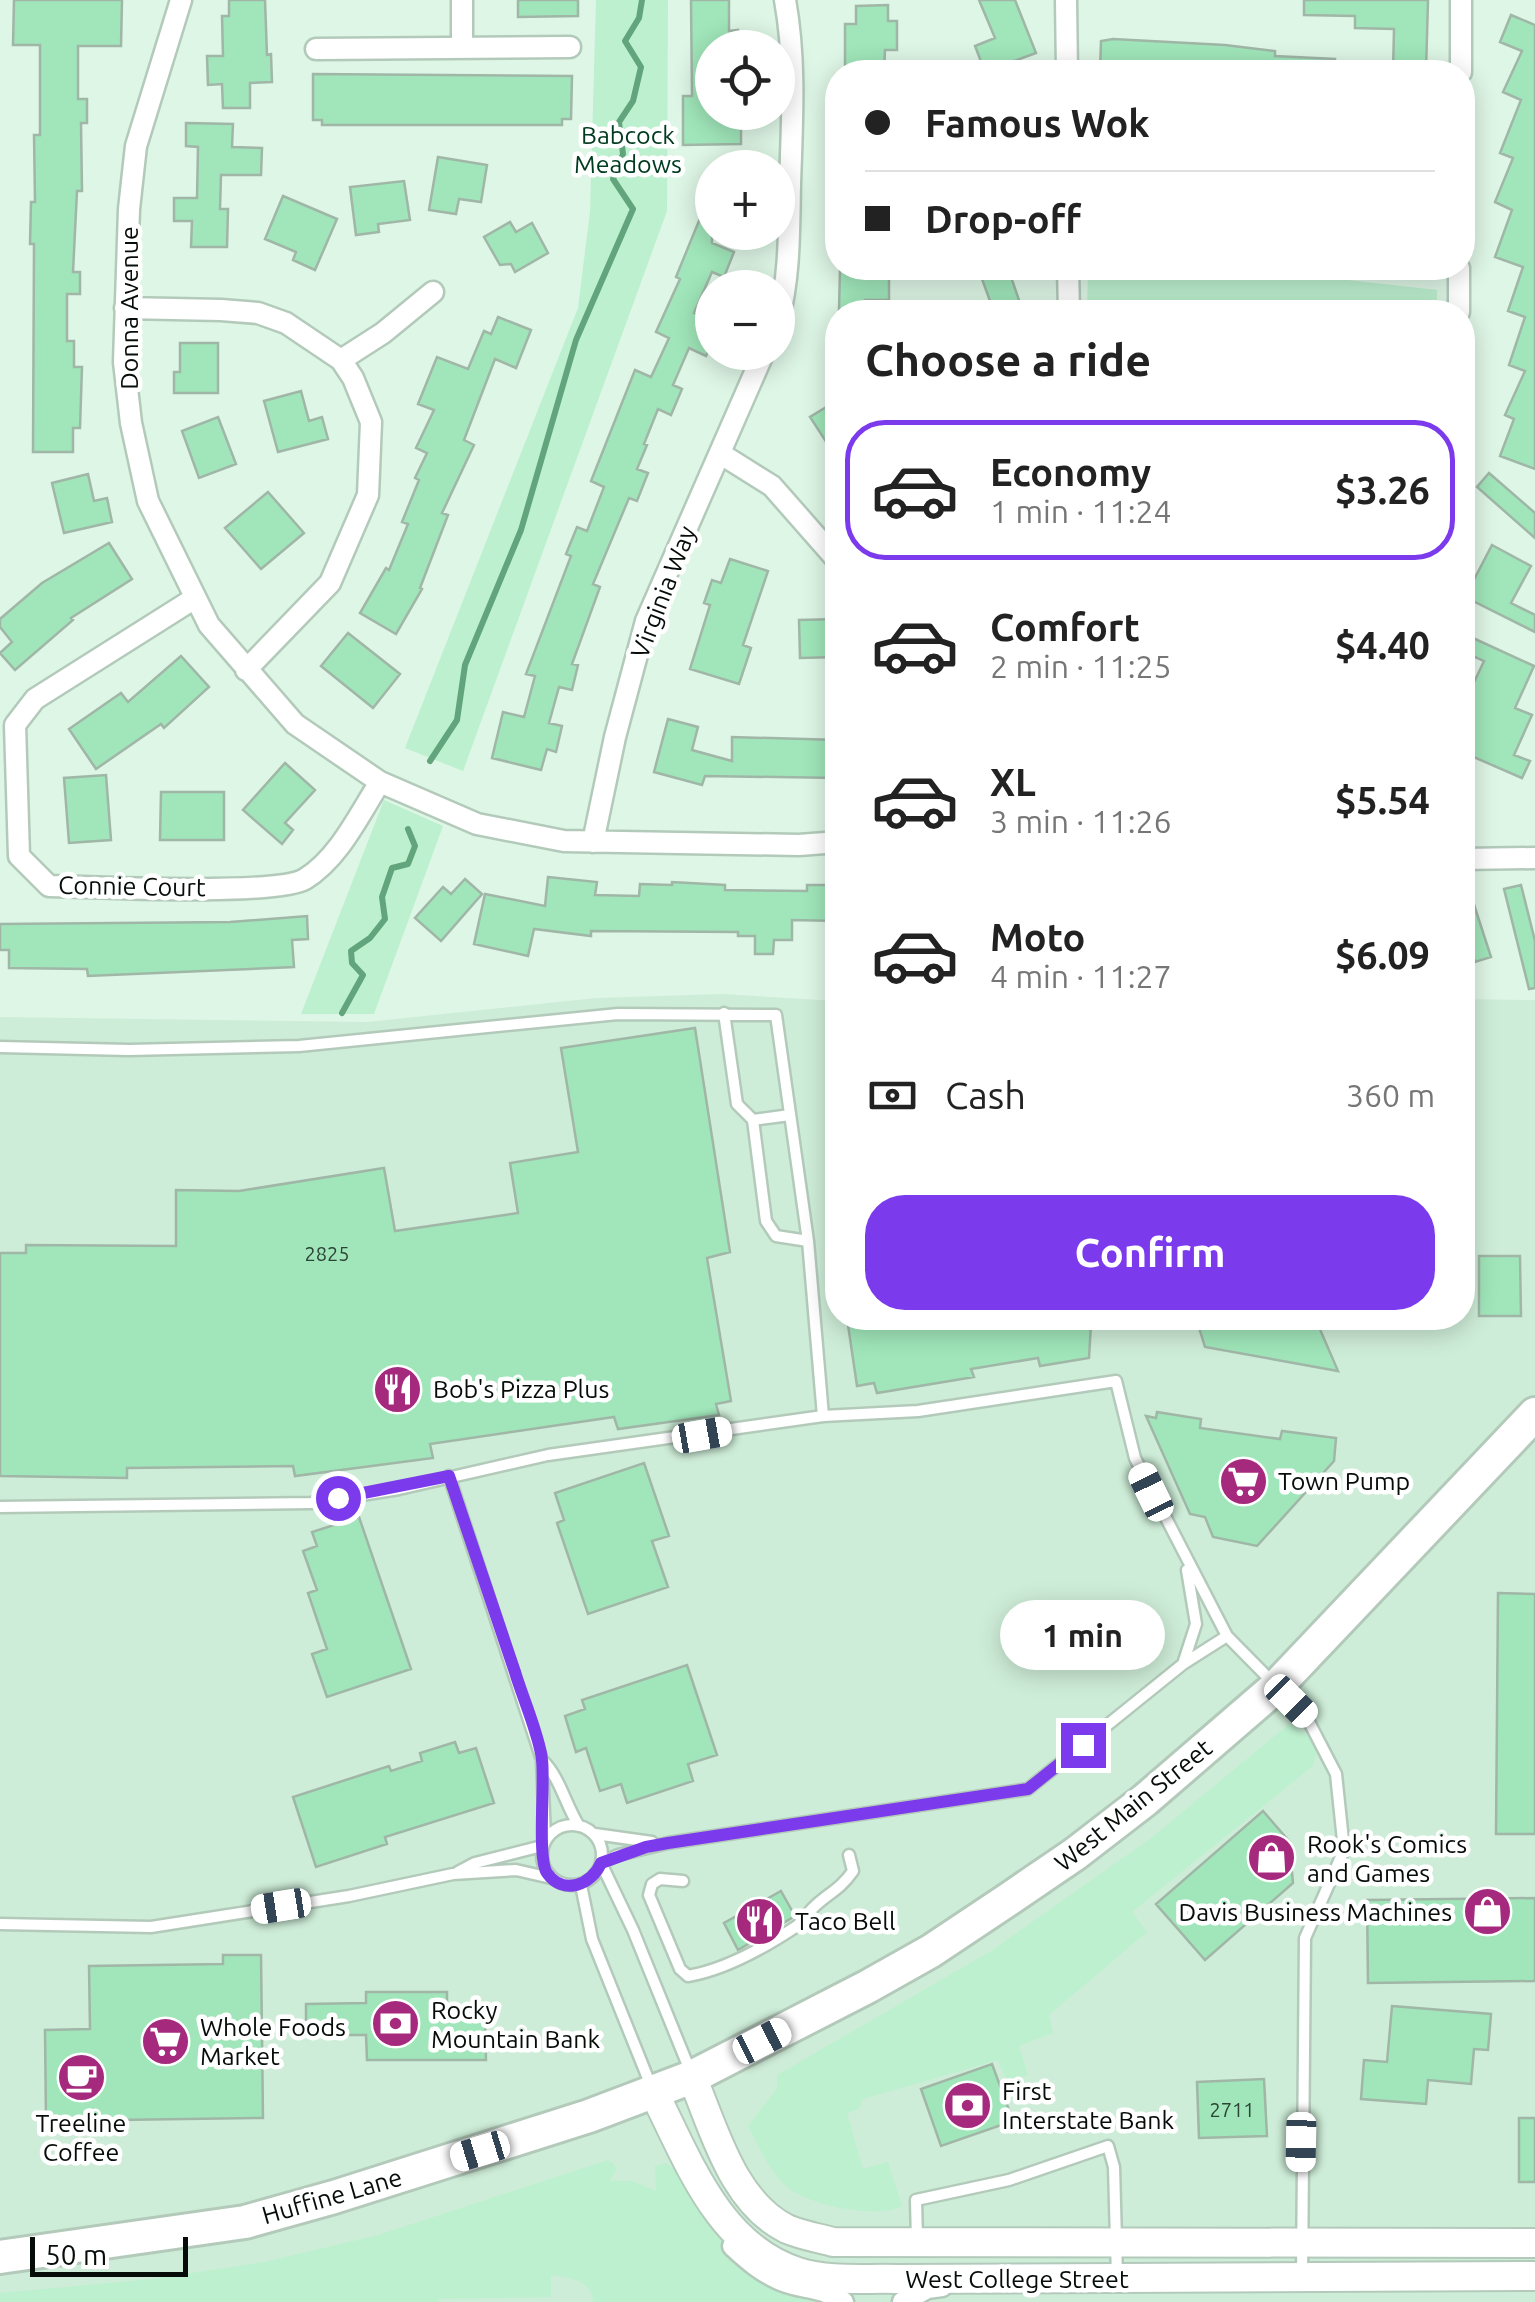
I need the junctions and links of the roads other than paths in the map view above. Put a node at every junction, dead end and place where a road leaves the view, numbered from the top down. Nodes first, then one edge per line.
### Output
1 (181, 0) edge
2 (462, 0) edge
3 (784, 0) edge
4 (1066, 0) edge
5 (1461, 0) edge
6 (462, 47) junction
7 (570, 47) dead end
8 (316, 48) dead end
9 (1067, 60) edge
10 (1460, 60) edge
11 (788, 270) edge
12 (433, 292) dead end
13 (126, 308) junction
14 (341, 360) junction
15 (756, 370) edge
16 (721, 454) junction
17 (825, 546) edge
18 (195, 598) junction
19 (246, 670) junction
20 (380, 782) junction
21 (593, 842) junction
22 (825, 843) edge
23 (1475, 858) edge
24 (1535, 858) edge
25 (724, 1013) junction
26 (0, 1047) edge
27 (790, 1115) junction
28 (752, 1120) junction
29 (808, 1240) junction
30 (1535, 1414) edge
31 (823, 1416) junction
32 (449, 1476) junction
33 (0, 1507) edge
34 (1185, 1560) junction
35 (1227, 1636) junction
36 (1184, 1664) junction
37 (1276, 1687) junction
38 (542, 1760) junction
39 (583, 1828) junction
40 (543, 1842) junction
41 (668, 1843) junction
42 (850, 1854) dead end
43 (601, 1863) junction
44 (452, 1874) junction
45 (551, 1878) junction
46 (683, 1881) dead end
47 (581, 1884) junction
48 (0, 1924) edge
49 (692, 2076) junction
50 (653, 2091) junction
51 (716, 2213) junction
52 (1535, 2243) edge
53 (918, 2245) junction
54 (1116, 2245) junction
55 (1302, 2245) junction
56 (0, 2257) edge
57 (1302, 2276) junction
58 (1535, 2276) edge
59 (824, 2277) junction
60 (995, 2279) junction
61 (1117, 2279) junction
62 (843, 2302) edge
63 (903, 2302) edge

1 - 13 street, Donna Avenue
2 - 6 street
3 - 11 street
4 - 9 street
5 - 10 street
6 - 7 street
6 - 8 street
12 - 14 street
13 - 14 street
13 - 18 street, Donna Avenue
14 - 19 street
15 - 16 street, Virginia Way
16 - 17 street
16 - 21 street, Virginia Way
18 - 19 street, Donna Avenue
18 - 20 street, Connie Court
19 - 20 street, Donna Avenue
20 - 21 street, Donna Avenue
21 - 22 street, Donna Avenue
23 - 24 street
25 - 26 lane
25 - 27 lane
25 - 28 lane
27 - 28 lane
27 - 29 lane
28 - 29 lane
29 - 31 lane
30 - 37 highway, West Main Street
31 - 32 lane
31 - 34 lane
32 - 33 lane
32 - 38 lane
34 - 35 lane
34 - 36 lane
35 - 36 lane
35 - 37 lane
36 - 41 lane
37 - 49 highway, West Main Street
37 - 55 lane
38 - 39 lane
38 - 40 lane
39 - 40 lane
39 - 41 lane
39 - 43 lane
40 - 44 lane
40 - 45 lane
41 - 43 lane
42 - 46 lane
43 - 47 lane
43 - 49 lane
44 - 45 lane
44 - 48 lane
45 - 47 lane
47 - 50 lane
49 - 50 highway, West Main Street
49 - 53 main road, West College Street
50 - 51 main road, West College Street
50 - 56 highway, Huffine Lane
51 - 59 main road, West College Street
51 - 62 street
52 - 55 main road, West College Street
53 - 54 main road, West College Street
53 - 54 lane
53 - 59 main road
54 - 55 main road, West College Street
54 - 61 lane
55 - 57 lane
57 - 58 main road, West College Street
57 - 61 main road, West College Street
59 - 60 main road, West College Street
60 - 61 main road, West College Street
60 - 63 street

